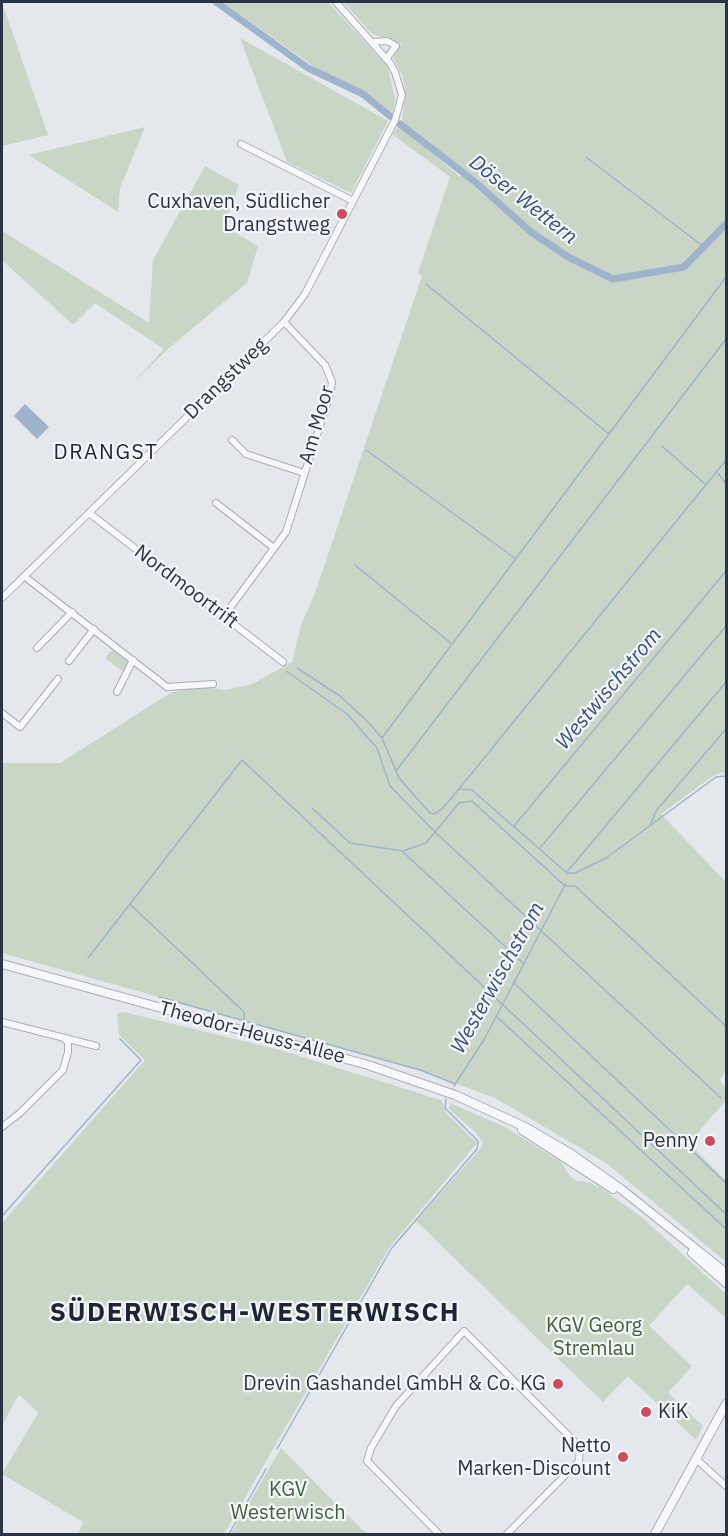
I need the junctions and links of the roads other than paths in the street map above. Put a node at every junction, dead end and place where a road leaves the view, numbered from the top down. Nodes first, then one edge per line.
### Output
1 (336, 2) edge
2 (373, 42) junction
3 (386, 59) junction
4 (241, 144) dead end
5 (353, 201) junction
6 (284, 322) junction
7 (232, 440) dead end
8 (304, 473) junction
9 (216, 503) dead end
10 (88, 513) junction
11 (274, 548) junction
12 (24, 576) junction
13 (2, 598) edge
14 (72, 612) junction
15 (224, 616) junction
16 (94, 629) junction
17 (37, 648) dead end
18 (133, 660) junction
19 (69, 661) dead end
20 (283, 662) dead end
21 (58, 679) dead end
22 (213, 684) dead end
23 (117, 692) dead end
24 (2, 713) edge
25 (2, 964) edge
26 (2, 1022) edge
27 (63, 1038) junction
28 (96, 1046) dead end
29 (2, 1127) edge
30 (582, 1164) junction
31 (726, 1273) edge
32 (726, 1283) edge
33 (726, 1404) edge
34 (696, 1459) junction
35 (726, 1486) edge
36 (439, 1534) edge
37 (507, 1534) edge
38 (656, 1534) edge

1 - 2 street
2 - 3 street
2 - 3 street
3 - 5 street, Drangstweg
4 - 5 street
5 - 6 street, Drangstweg
6 - 8 street, Am Moor
6 - 10 street, Drangstweg
7 - 8 street, Am Moor
8 - 11 street, Am Moor
9 - 11 street
10 - 12 street, Drangstweg
10 - 15 street, Nordmoortrift
11 - 15 street, Am Moor
12 - 13 street, Drangstweg
12 - 14 street
14 - 16 street
14 - 17 street
15 - 20 street, Nordmoortrift
16 - 18 street
16 - 19 street
18 - 22 street
18 - 23 street
21 - 24 street
25 - 30 street, Theodor-Heuss-Allee
26 - 27 street
27 - 28 street
27 - 29 street
30 - 31 street, Theodor-Heuss-Allee
30 - 32 street, Theodor-Heuss-Allee
33 - 34 street
34 - 35 street
34 - 38 street
36 - 37 street

